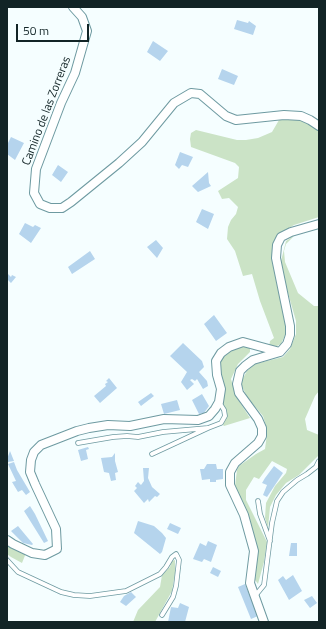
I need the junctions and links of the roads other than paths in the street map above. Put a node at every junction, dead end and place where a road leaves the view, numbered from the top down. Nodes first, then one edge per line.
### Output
1 (73, 7) edge
2 (319, 126) edge
3 (319, 224) edge
4 (280, 352) junction
5 (219, 402) junction
6 (208, 428) junction
7 (78, 443) dead end
8 (152, 454) dead end
9 (319, 461) edge
10 (258, 501) dead end
11 (7, 540) edge
12 (270, 541) junction
13 (7, 560) edge
14 (255, 596) junction
15 (162, 615) dead end
16 (264, 622) edge

1 - 2 street, Camino de las Zorreras
3 - 4 street
4 - 5 street
4 - 14 street
5 - 6 lane
5 - 11 street
6 - 7 lane
6 - 8 lane
9 - 12 lane
10 - 12 lane
12 - 14 lane
13 - 15 lane
14 - 16 street

